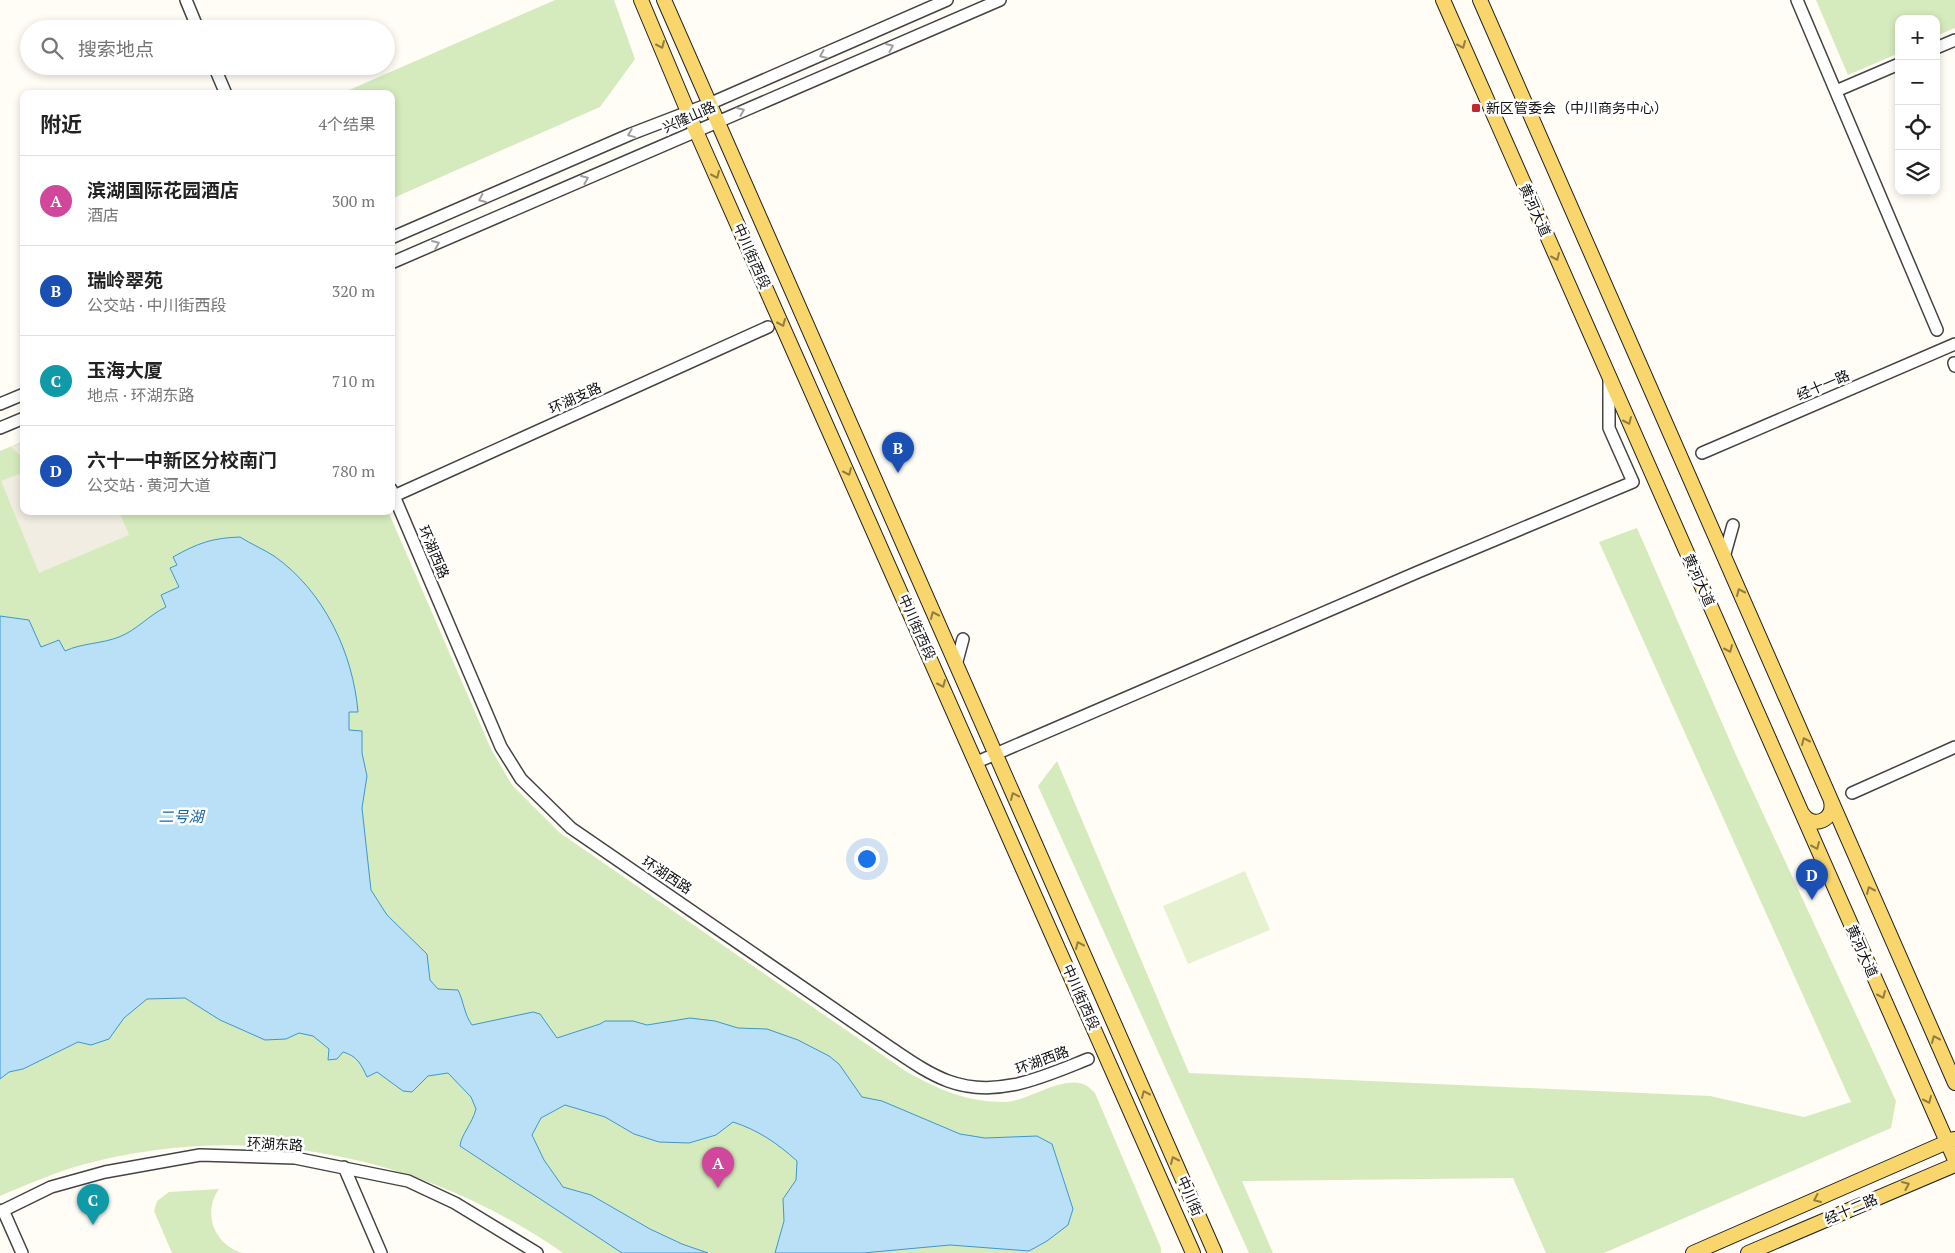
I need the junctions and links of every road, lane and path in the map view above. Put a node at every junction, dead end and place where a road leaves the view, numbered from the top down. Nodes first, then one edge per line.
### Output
1 (186, 0) edge
2 (641, 0) edge
3 (664, 0) edge
4 (947, 0) edge
5 (1000, 0) edge
6 (1443, 0) edge
7 (1480, 0) edge
8 (1798, 0) edge
9 (194, 20) edge
10 (1955, 40) edge
11 (1940, 46) edge
12 (691, 63) junction
13 (1895, 66) edge
14 (672, 70) junction
15 (218, 75) edge
16 (224, 90) edge
17 (1836, 91) junction
18 (709, 104) junction
19 (690, 112) junction
20 (717, 121) junction
21 (696, 130) junction
22 (395, 236) edge
23 (395, 261) edge
24 (768, 327) dead end
25 (1937, 330) dead end
26 (1955, 344) edge
27 (1609, 376) junction
28 (20, 396) edge
29 (0, 404) edge
30 (20, 420) edge
31 (0, 428) edge
32 (1702, 454) dead end
33 (395, 492) edge
34 (395, 498) edge
35 (1734, 525) dead end
36 (1724, 557) junction
37 (963, 640) dead end
38 (956, 664) junction
39 (1955, 747) edge
40 (995, 754) junction
41 (977, 762) junction
42 (1852, 793) dead end
43 (1831, 800) junction
44 (1801, 812) junction
45 (1088, 1059) dead end
46 (1955, 1084) edge
47 (1164, 1138) joint
48 (1951, 1141) edge
49 (1955, 1160) edge
50 (1955, 1165) edge
51 (344, 1167) junction
52 (2, 1211) edge
53 (22, 1253) edge
54 (381, 1253) edge
55 (537, 1253) edge
56 (1193, 1253) edge
57 (1215, 1253) edge
58 (1693, 1253) edge
59 (1748, 1253) edge

1 - 9 street
2 -> 14 main road, 中川街西段
3 - 12 main road, 中川街西段
4 -> 18 street, 兴隆山路
20 -> 5 street, 兴隆山路
6 -> 27 main road, 黄河大道
7 - 36 main road
8 - 17 street
10 - 11 street
12 - 14 main road
12 - 18 main road, 中川街西段
13 - 17 street
14 - 19 main road, 中川街西段
15 - 16 street
17 - 25 street
18 - 19 street, 兴隆山路
18 - 20 main road, 中川街西段
19 - 21 main road, 中川街西段
19 -> 22 street, 兴隆山路
20 - 21 street, 兴隆山路
38 -> 20 main road, 中川街西段
23 -> 21 street, 兴隆山路
21 -> 41 main road, 中川街西段
24 - 33 street, 环湖支路
26 - 32 street, 经十一路
27 - 40 street
27 -> 44 main road, 黄河大道
28 - 29 street
30 - 31 street
34 - 45 street, 环湖西路
35 - 36 street
43 -> 36 main road
37 - 38 street
38 - 40 main road, 中川街西段
39 - 42 street
40 - 41 street
47 -> 40 main road, 中川街西段
41 - 56 main road, 中川街西段
43 - 44 main road
46 -> 43 main road
44 -> 48 main road, 黄河大道
57 -> 47 main road, 中川街
48 - 49 main road, 黄河大道
48 -> 58 main road
59 -> 50 main road, 经十二路
51 - 52 street, 环湖东路
51 - 54 street
51 - 55 street, 环湖东路
52 - 53 street

